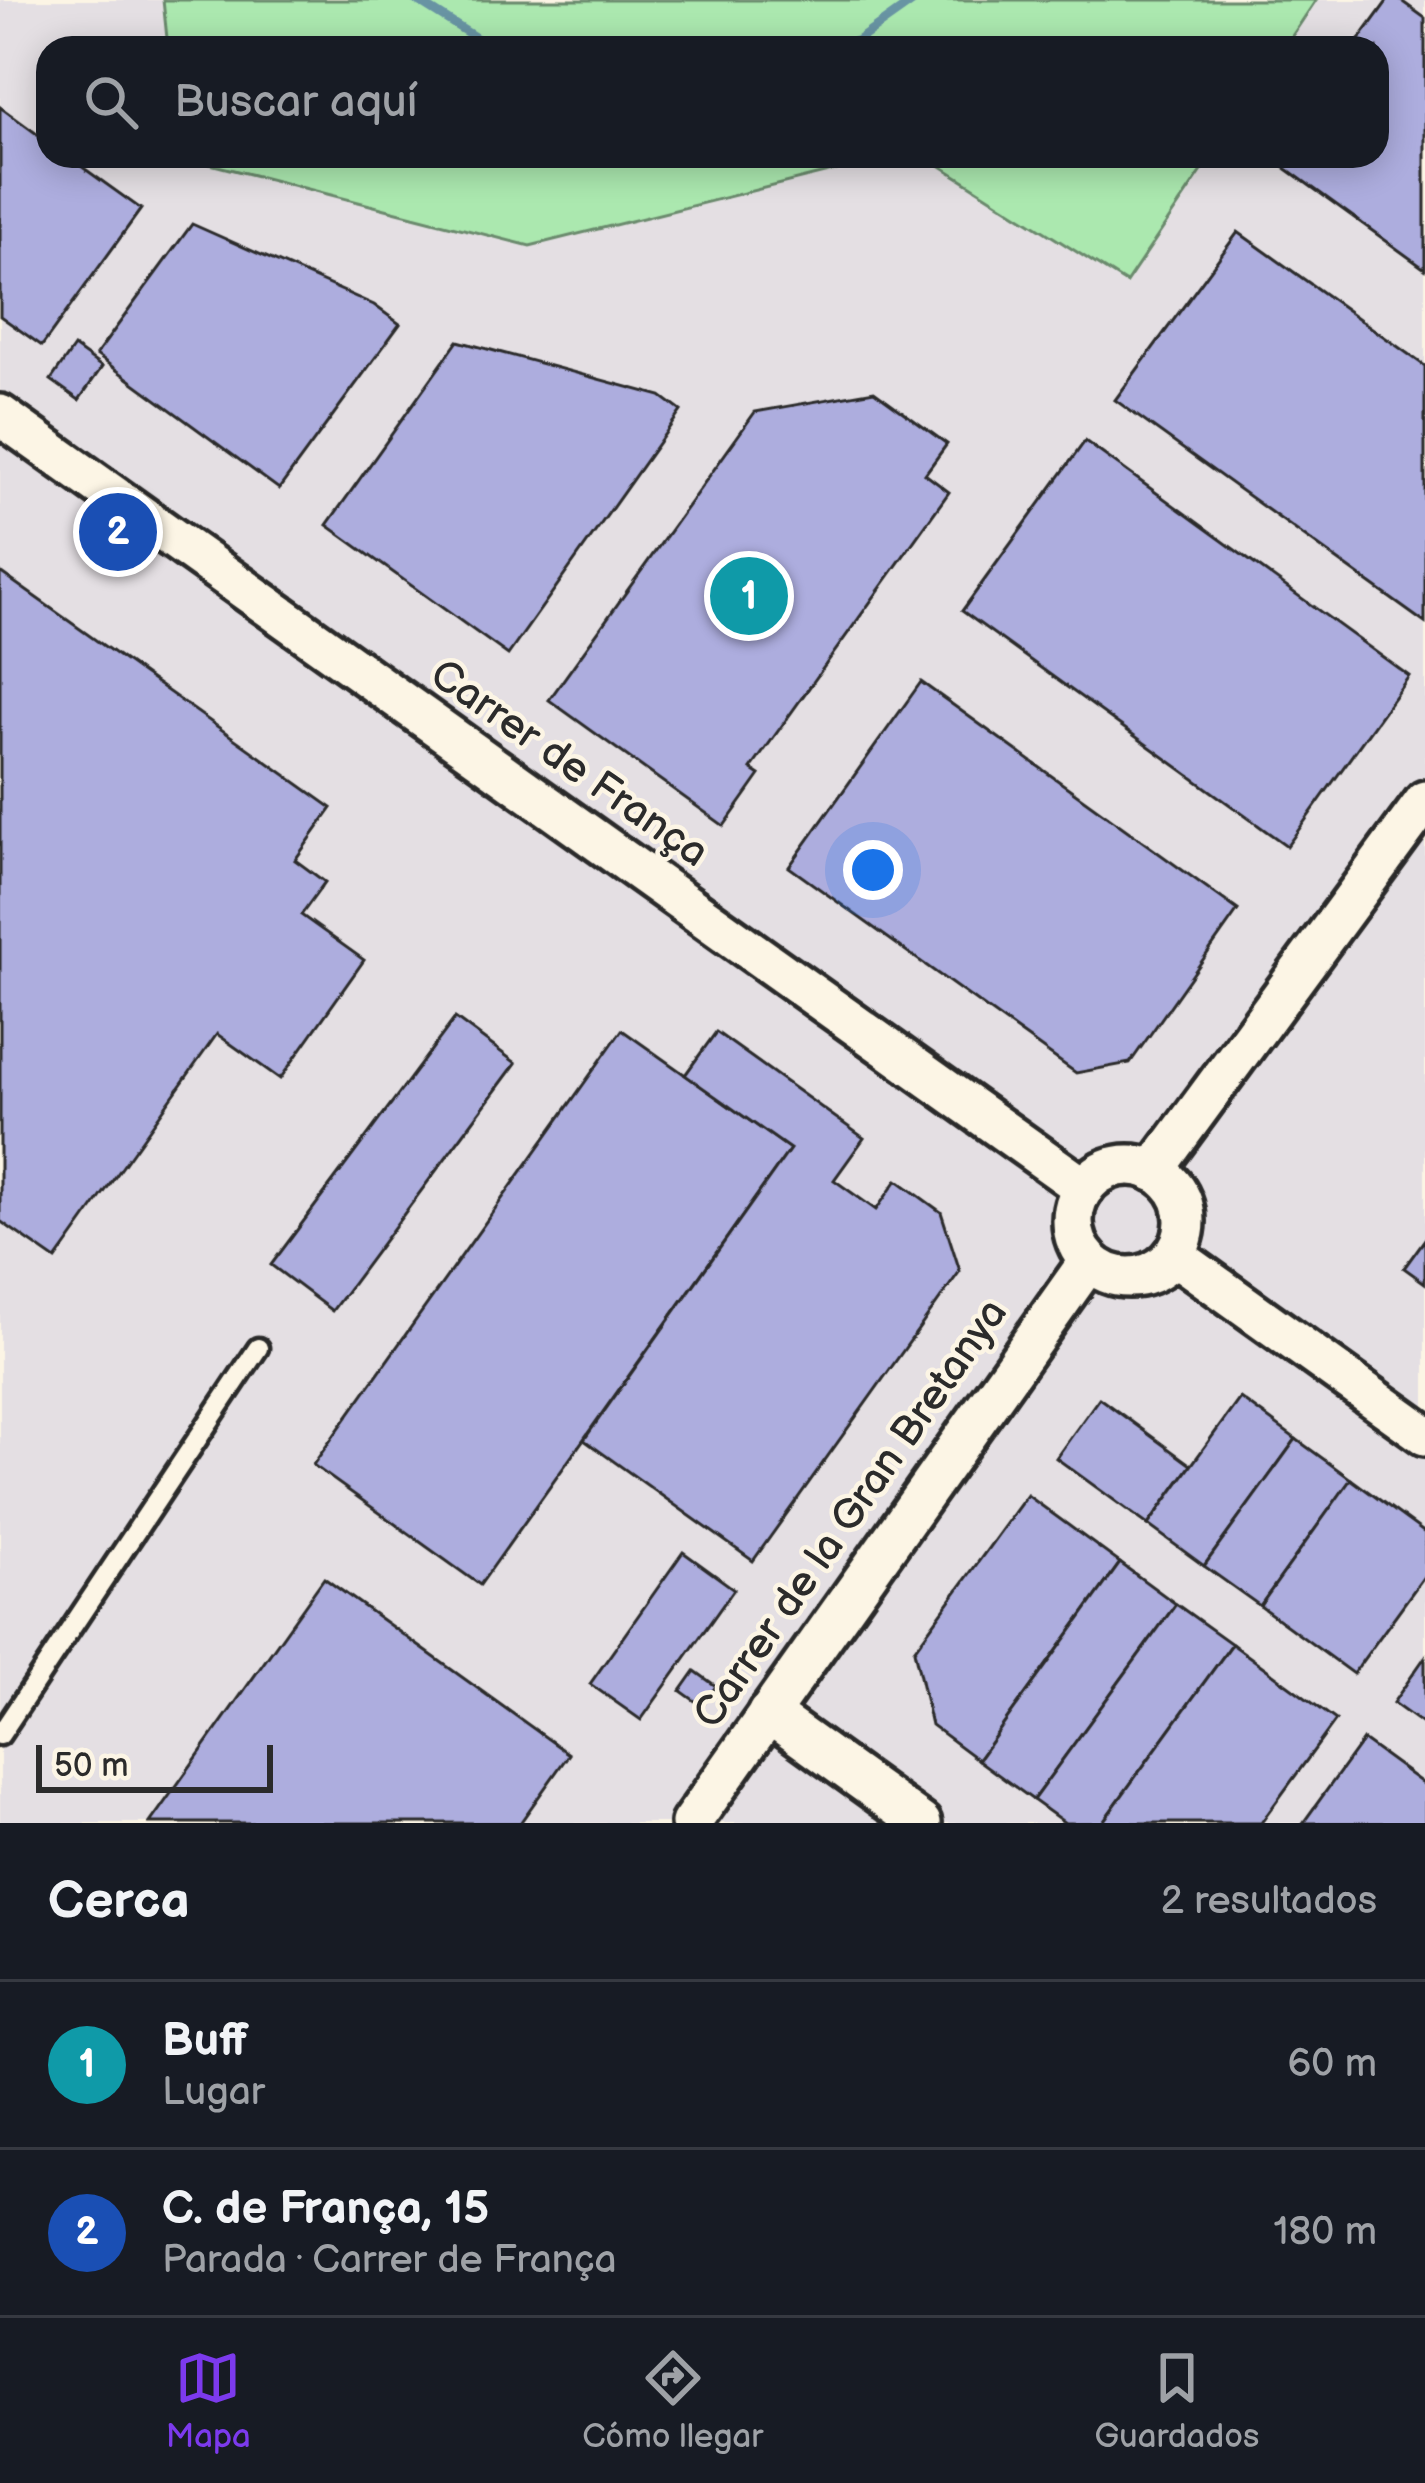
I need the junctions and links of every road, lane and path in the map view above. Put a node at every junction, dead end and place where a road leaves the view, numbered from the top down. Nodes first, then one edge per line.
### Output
1 (0, 416) edge
2 (1425, 802) edge
3 (1153, 1171) junction
4 (1084, 1188) junction
5 (1174, 1255) junction
6 (1089, 1261) junction
7 (258, 1348) dead end
8 (1425, 1435) edge
9 (768, 1713) junction
10 (0, 1735) edge
11 (691, 1823) edge
12 (921, 1823) edge

1 - 4 street, Carrer de França
2 - 3 street
3 - 4 street
3 - 5 street
4 - 6 street
5 - 6 street
5 - 8 street
6 - 9 street, Carrer de la Gran Bretanya
7 - 10 lane
9 - 11 street, Carrer de la Gran Bretanya
9 - 12 street

